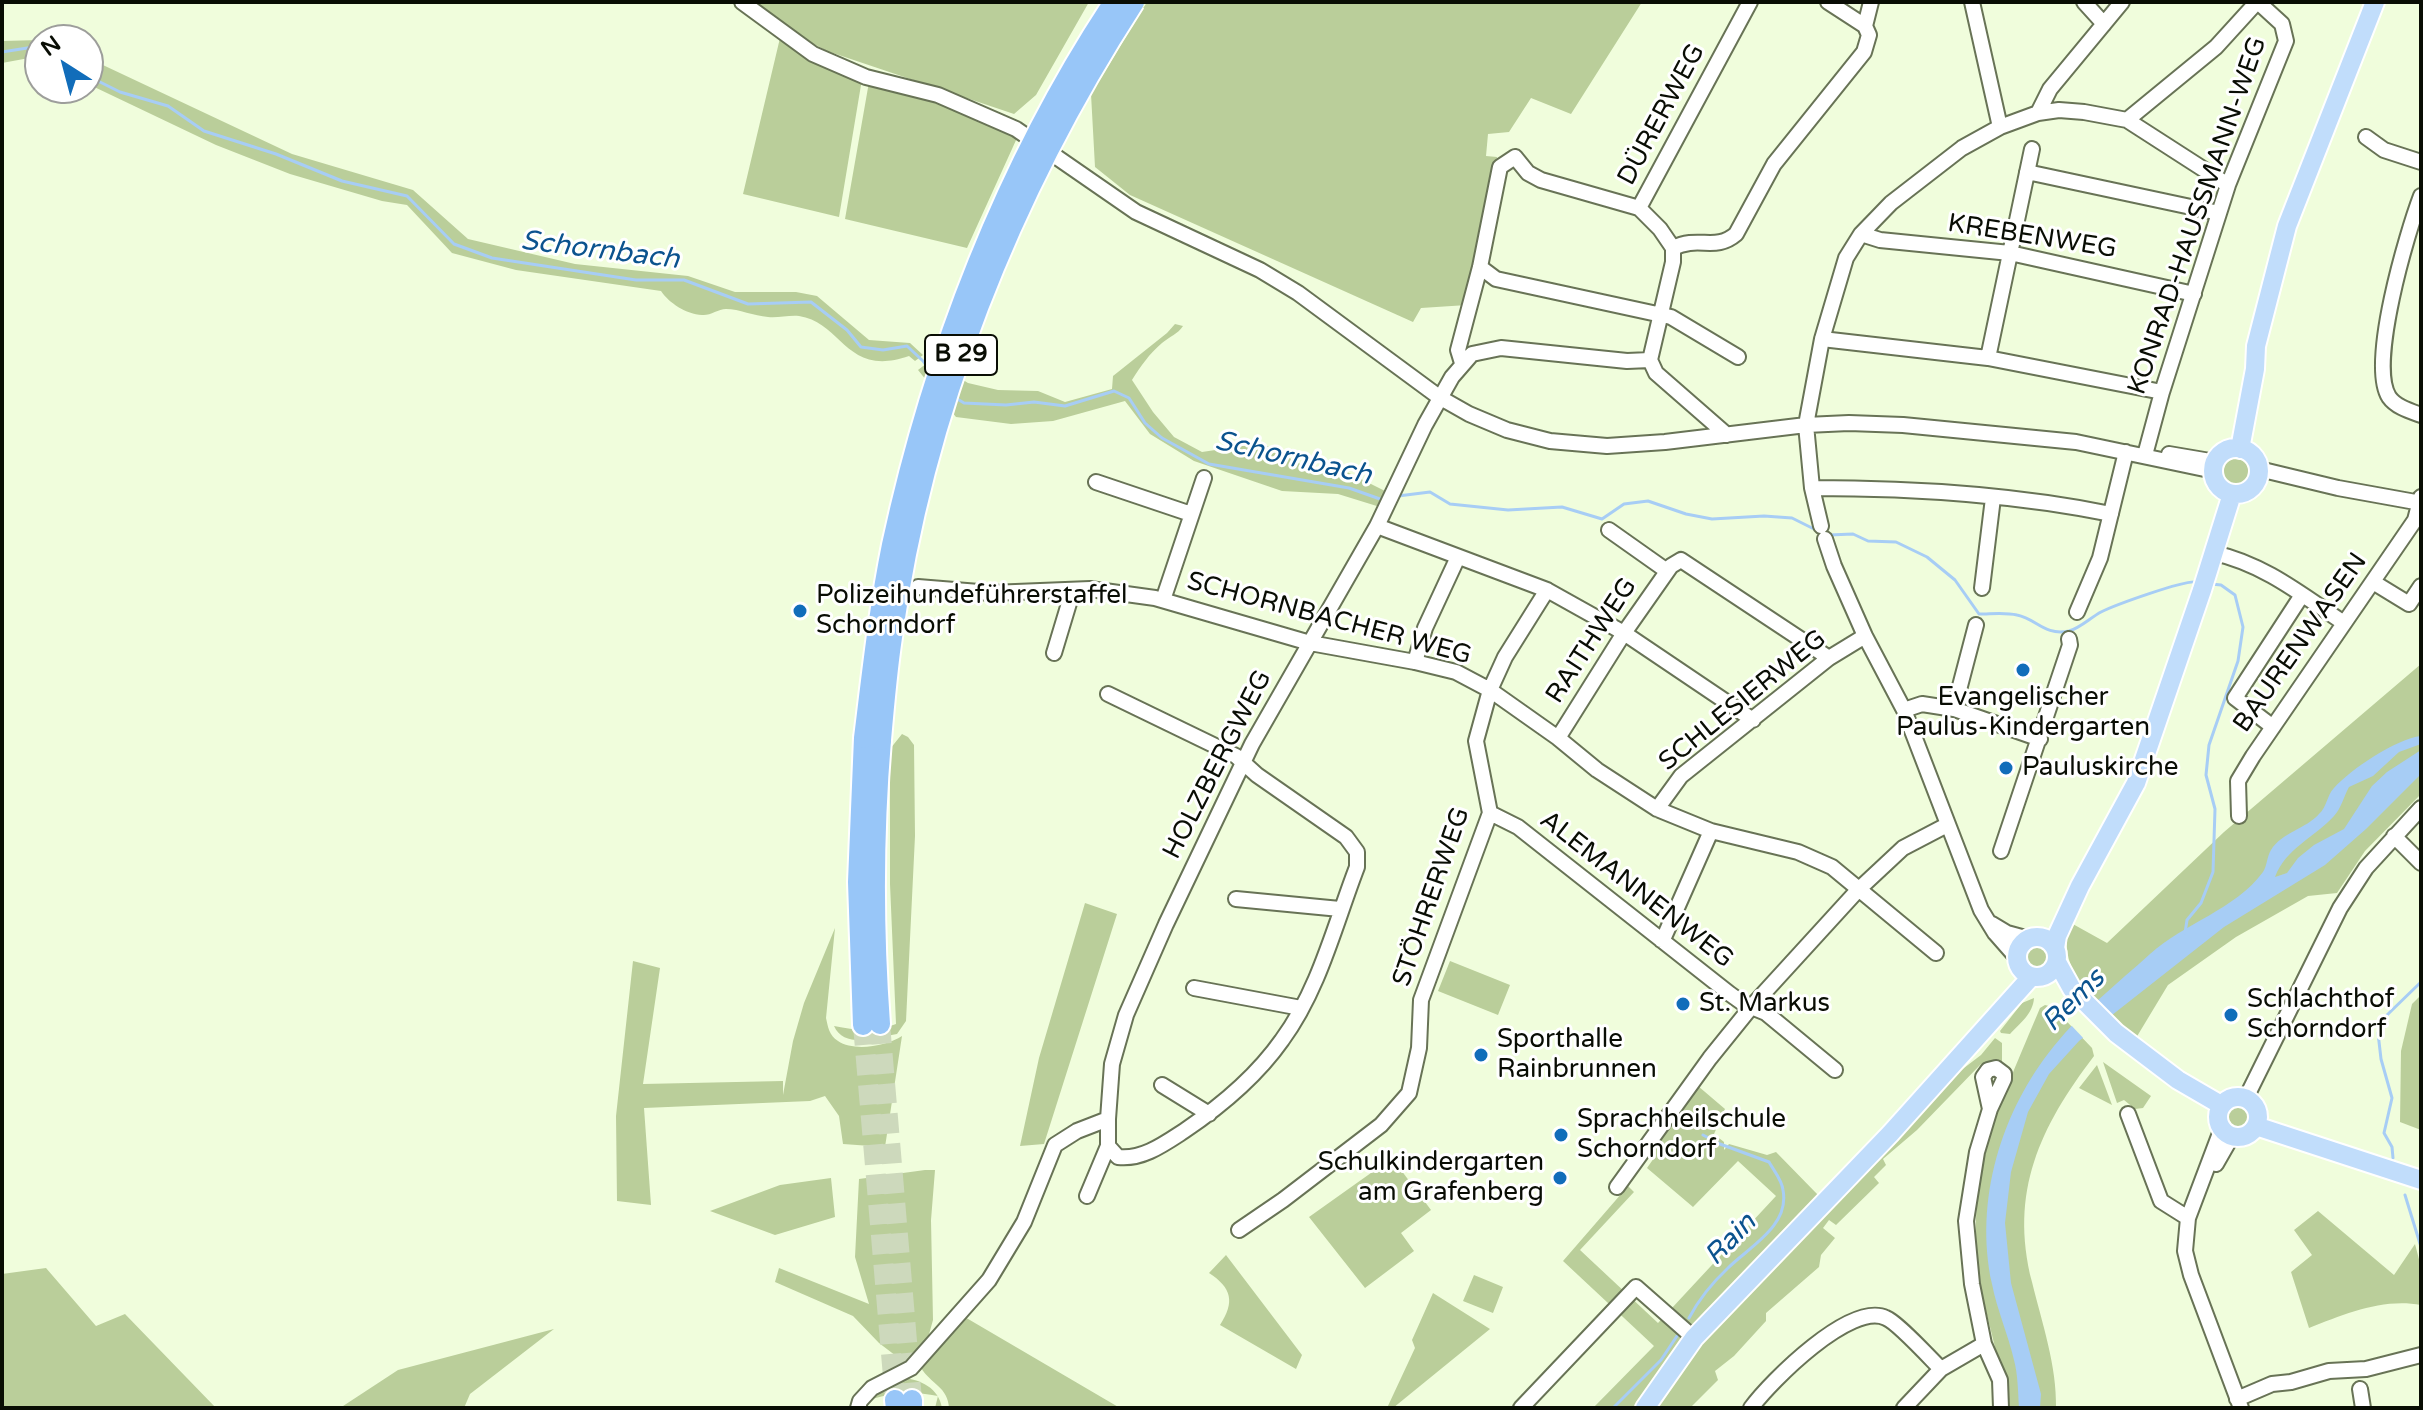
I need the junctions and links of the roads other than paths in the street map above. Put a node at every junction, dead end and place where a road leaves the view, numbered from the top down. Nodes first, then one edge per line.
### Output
1 (742, 2) edge
2 (1114, 2) edge
3 (1134, 2) edge
4 (1750, 2) edge
5 (1828, 2) edge
6 (1871, 2) edge
7 (1972, 2) edge
8 (2084, 2) edge
9 (2122, 2) edge
10 (2258, 2) edge
11 (2375, 2) edge
12 (2104, 24) junction
13 (1865, 26) junction
14 (2038, 113) junction
15 (2127, 120) junction
16 (2000, 127) junction
17 (2366, 137) dead end
18 (2032, 149) dead end
19 (2421, 162) edge
20 (2027, 172) junction
21 (2228, 185) junction
22 (2421, 196) edge
23 (1639, 208) junction
24 (2219, 213) junction
25 (1861, 234) junction
26 (1673, 248) junction
27 (2010, 253) junction
28 (1480, 267) junction
29 (2194, 294) junction
30 (1660, 314) junction
31 (1822, 339) junction
32 (1738, 357) dead end
33 (1988, 358) junction
34 (1650, 360) junction
35 (1462, 363) junction
36 (2162, 392) junction
37 (1439, 397) junction
38 (2421, 415) edge
39 (1806, 425) junction
40 (1727, 435) junction
41 (2126, 452) junction
42 (2145, 455) junction
43 (2224, 458) junction
44 (2259, 474) junction
45 (1204, 478) dead end
46 (1096, 482) dead end
47 (1812, 488) junction
48 (2227, 492) junction
49 (1993, 498) junction
50 (2421, 501) edge
51 (1191, 514) junction
52 (2111, 514) junction
53 (1377, 526) junction
54 (1609, 530) dead end
55 (2214, 553) junction
56 (1458, 557) junction
57 (1667, 571) junction
58 (2205, 582) junction
59 (2373, 582) junction
60 (2421, 586) edge
61 (918, 587) dead end
62 (1982, 588) dead end
63 (1073, 590) junction
64 (1547, 590) junction
65 (2302, 595) junction
66 (1163, 600) junction
67 (2077, 612) dead end
68 (2344, 623) junction
69 (1976, 625) dead end
70 (1624, 633) junction
71 (1865, 636) junction
72 (2069, 639) dead end
73 (1310, 643) junction
74 (1054, 653) dead end
75 (1829, 658) junction
76 (1415, 662) junction
77 (1490, 690) junction
78 (1108, 694) dead end
79 (1954, 709) junction
80 (1904, 710) junction
81 (1753, 720) junction
82 (2273, 727) junction
83 (1558, 738) junction
84 (872, 739) junction
85 (2040, 739) junction
86 (1243, 761) junction
87 (2421, 808) edge
88 (1657, 809) junction
89 (1490, 813) junction
90 (2239, 816) dead end
91 (1947, 825) junction
92 (1711, 831) junction
93 (2394, 836) junction
94 (2001, 851) dead end
95 (2421, 863) edge
96 (2080, 886) junction
97 (1858, 890) junction
98 (1236, 899) dead end
99 (1340, 909) junction
100 (1988, 921) junction
101 (2034, 938) junction
102 (1661, 940) junction
103 (1936, 953) dead end
104 (2056, 955) junction
105 (2027, 969) junction
106 (1194, 988) dead end
107 (2072, 989) junction
108 (1752, 1006) junction
109 (1301, 1008) junction
110 (871, 1024) tunnel mouth
111 (1835, 1070) dead end
112 (1162, 1085) dead end
113 (2246, 1098) junction
114 (2221, 1105) junction
115 (1990, 1109) dead end
116 (1209, 1114) junction
117 (2128, 1114) dead end
118 (1108, 1119) junction
119 (2256, 1126) junction
120 (2227, 1132) junction
121 (1108, 1146) junction
122 (2421, 1180) edge
123 (1617, 1187) dead end
124 (1087, 1196) dead end
125 (2188, 1218) junction
126 (1239, 1230) dead end
127 (1694, 1338) junction
128 (1984, 1344) junction
129 (2421, 1355) edge
130 (1941, 1369) junction
131 (2360, 1389) dead end
132 (2239, 1404) edge
133 (858, 1408) edge
134 (1521, 1408) edge
135 (1645, 1408) edge
136 (1751, 1408) edge
137 (1904, 1408) edge
138 (2001, 1408) edge
139 (2363, 1408) edge

1 - 37 street
2 - 84 highway, B 29, bridge
3 - 84 highway, B 29, bridge
4 - 23 street, DÜRERWEG
5 - 13 street
6 - 13 street
7 - 16 street
8 - 12 street
9 - 12 street
10 - 15 street
10 - 21 street, KONRAD-HAUSSMANN-WEG
11 - 43 main road
12 - 14 street
13 - 26 street
14 - 15 street
14 - 16 street
15 - 21 street
16 - 25 street
17 - 19 street
18 - 20 street
20 - 24 street
20 - 27 street
21 - 24 street, KONRAD-HAUSSMANN-WEG
22 - 38 street
23 - 26 street
23 - 28 street
24 - 29 street, KONRAD-HAUSSMANN-WEG
25 - 27 street, KREBENWEG
25 - 31 street
26 - 30 street
27 - 29 street, KREBENWEG
27 - 33 street
28 - 30 street
28 - 35 street
29 - 36 street, KONRAD-HAUSSMANN-WEG
30 - 32 street
30 - 34 street
31 - 33 street
31 - 39 street
33 - 36 street
34 - 35 street
34 - 40 street
35 - 37 street, HOLZBERGWEG
36 - 42 street, KONRAD-HAUSSMANN-WEG
37 - 40 street
37 - 53 street, HOLZBERGWEG
39 - 40 street
39 - 41 street
39 - 47 street
41 - 42 street
41 - 52 street
42 - 43 street
43 - 44 main road
43 - 48 main road
44 - 48 main road
44 - 50 street
45 - 51 street
46 - 51 street
47 - 49 street
47 - 71 street
48 - 55 main road
48 - 58 main road
49 - 52 street
49 - 62 street
50 - 59 street, BAURENWASEN
51 - 66 street
52 - 67 street
53 - 56 street
53 - 73 street, HOLZBERGWEG
54 - 57 street, RAITHWEG
55 - 58 main road
55 - 65 street
56 - 64 street
56 - 76 street
57 - 70 street, RAITHWEG
57 - 75 street, RAITHWEG
58 - 96 main road
59 - 60 street
59 - 68 street, BAURENWASEN
61 - 63 street, SCHORNBACHER WEG
63 - 66 street, SCHORNBACHER WEG
63 - 74 street
64 - 70 street
64 - 77 street, STÖHRERWEG
65 - 68 street
65 - 82 street
66 - 73 street, SCHORNBACHER WEG
68 - 82 street, BAURENWASEN
69 - 79 street
70 - 81 street
70 - 83 street, RAITHWEG
71 - 75 street, SCHLESIERWEG
71 - 80 street
72 - 85 street
73 - 76 street, SCHORNBACHER WEG
73 - 86 street, HOLZBERGWEG
75 - 81 street, SCHLESIERWEG
76 - 77 street, SCHORNBACHER WEG
77 - 83 street, SCHORNBACHER WEG
77 - 89 street, STÖHRERWEG
78 - 86 street
79 - 80 street
79 - 85 street
80 - 91 street
81 - 88 street, SCHLESIERWEG
82 - 90 street, BAURENWASEN
83 - 88 street, SCHORNBACHER WEG
84 - 110 highway, B 29
85 - 94 street
86 - 99 street
86 - 118 street, HOLZBERGWEG
87 - 93 street
88 - 92 street, SCHORNBACHER WEG
89 - 102 street, ALEMANNENWEG
89 - 126 street, STÖHRERWEG
91 - 97 street
91 - 100 street
92 - 97 street, SCHORNBACHER WEG
92 - 102 street
93 - 95 street
93 - 113 street
96 - 101 main road
96 - 104 main road
97 - 103 street, SCHORNBACHER WEG
97 - 108 street
98 - 99 street
99 - 109 street
100 - 101 street
100 - 105 street
101 - 104 main road
101 - 105 main road
102 - 108 street, ALEMANNENWEG
104 - 105 main road
104 - 107 main road
105 - 107 main road
105 - 127 main road
106 - 109 street
107 - 114 main road
108 - 111 street, ALEMANNENWEG
108 - 123 street
109 - 116 street
112 - 116 street
113 - 114 main road
113 - 119 main road
114 - 120 main road
115 - 128 street
116 - 121 street
117 - 125 street
118 - 121 street, HOLZBERGWEG
118 - 133 street
119 - 120 main road
119 - 122 main road
120 - 125 street
121 - 124 street
125 - 132 street
127 - 134 street
127 - 135 main road
128 - 130 street
128 - 138 street
129 - 132 street
130 - 136 street
130 - 137 street
131 - 139 street

